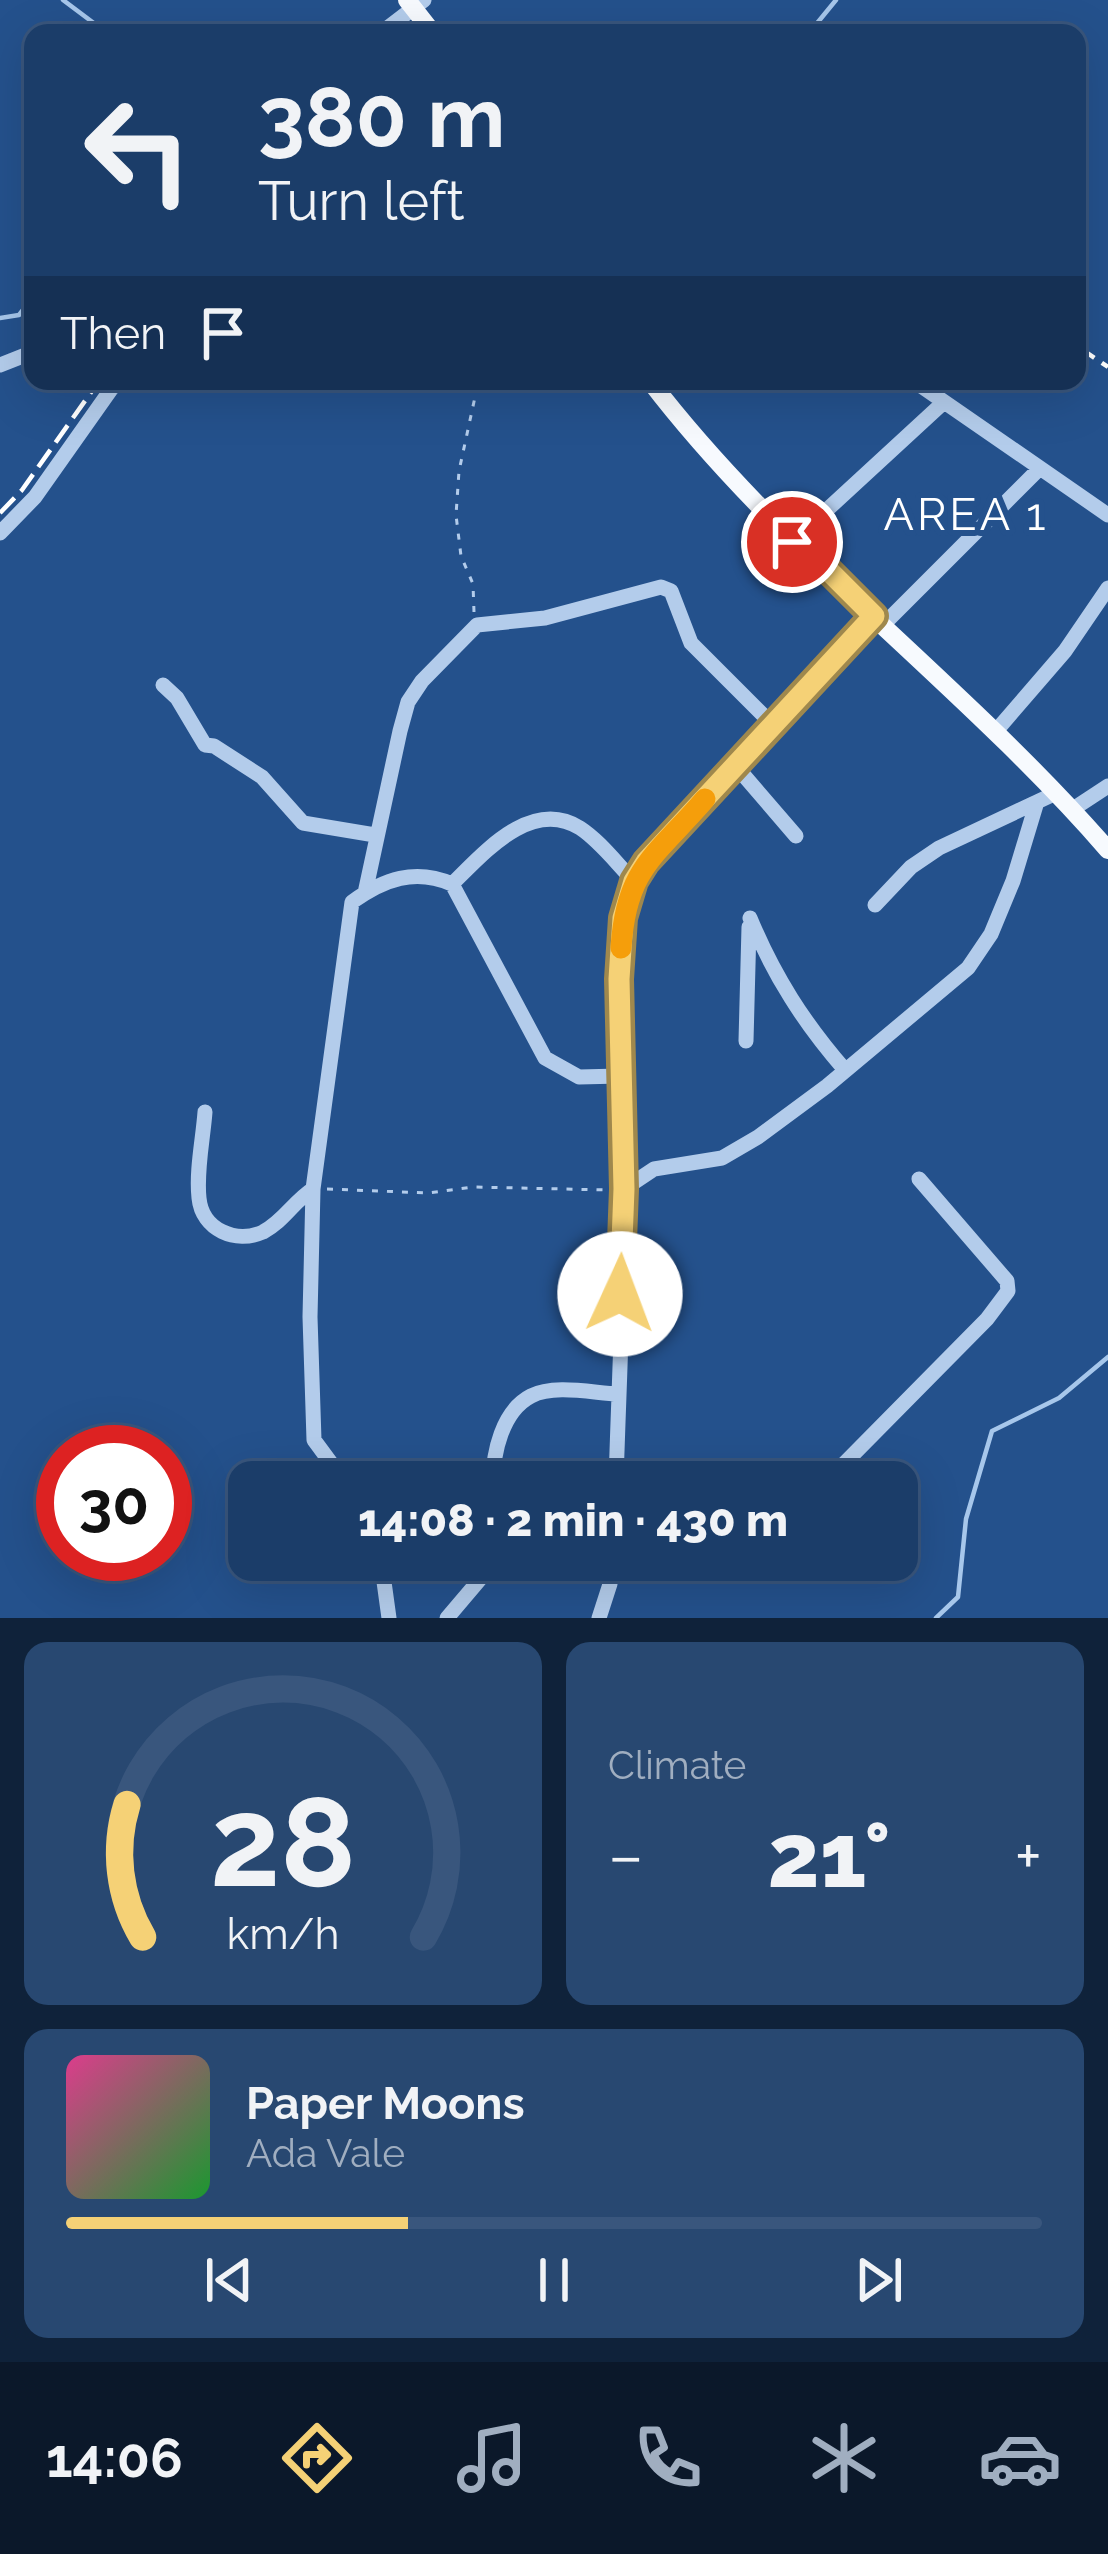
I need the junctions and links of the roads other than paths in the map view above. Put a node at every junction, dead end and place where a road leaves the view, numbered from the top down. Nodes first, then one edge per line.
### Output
1 (415, 3) edge
2 (391, 24) edge
3 (7, 362) edge
4 (0, 376) edge
5 (111, 390) edge
6 (657, 390) edge
7 (927, 390) edge
8 (944, 402) junction
9 (1040, 468) junction
10 (1108, 515) edge
11 (0, 533) edge
12 (792, 542) junction
13 (1108, 588) edge
14 (879, 620) junction
15 (164, 685) dead end
16 (770, 723) junction
17 (996, 731) junction
18 (734, 765) junction
19 (1108, 786) edge
20 (1057, 793) junction
21 (1036, 805) junction
22 (1072, 809) junction
23 (374, 835) junction
24 (796, 836) dead end
25 (1108, 850) edge
26 (634, 881) junction
27 (452, 884) junction
28 (365, 893) junction
29 (875, 905) dead end
30 (746, 1041) dead end
31 (845, 1070) junction
32 (620, 1076) junction
33 (206, 1112) dead end
34 (920, 1179) dead end
35 (313, 1189) junction
36 (624, 1189) junction
37 (618, 1394) junction
38 (330, 1461) edge
39 (496, 1461) edge
40 (616, 1461) edge
41 (847, 1461) edge
42 (384, 1581) edge
43 (476, 1581) edge
44 (610, 1581) edge
45 (389, 1618) edge
46 (447, 1618) edge
47 (599, 1618) edge

1 - 2 street
3 - 4 street
5 - 11 street
6 - 12 main road
7 - 8 street
8 - 9 street
8 - 12 street
9 - 10 street
9 - 14 street
12 - 14 main road
13 - 17 street
14 - 16 street
14 - 17 main road
15 - 23 street
16 - 18 street
16 - 23 street
17 - 20 main road
18 - 24 street
18 - 26 street
19 - 22 street
20 - 21 street
20 - 22 main road
21 - 29 street
21 - 31 street
22 - 25 main road
23 - 28 street
26 - 27 street
26 - 32 street
27 - 28 street
27 - 32 street
28 - 35 street
30 - 31 street
31 - 36 street
32 - 36 street
33 - 35 street
34 - 41 street
35 - 38 street
36 - 37 street
37 - 39 street
37 - 40 street
42 - 45 street
43 - 46 street
44 - 47 street

